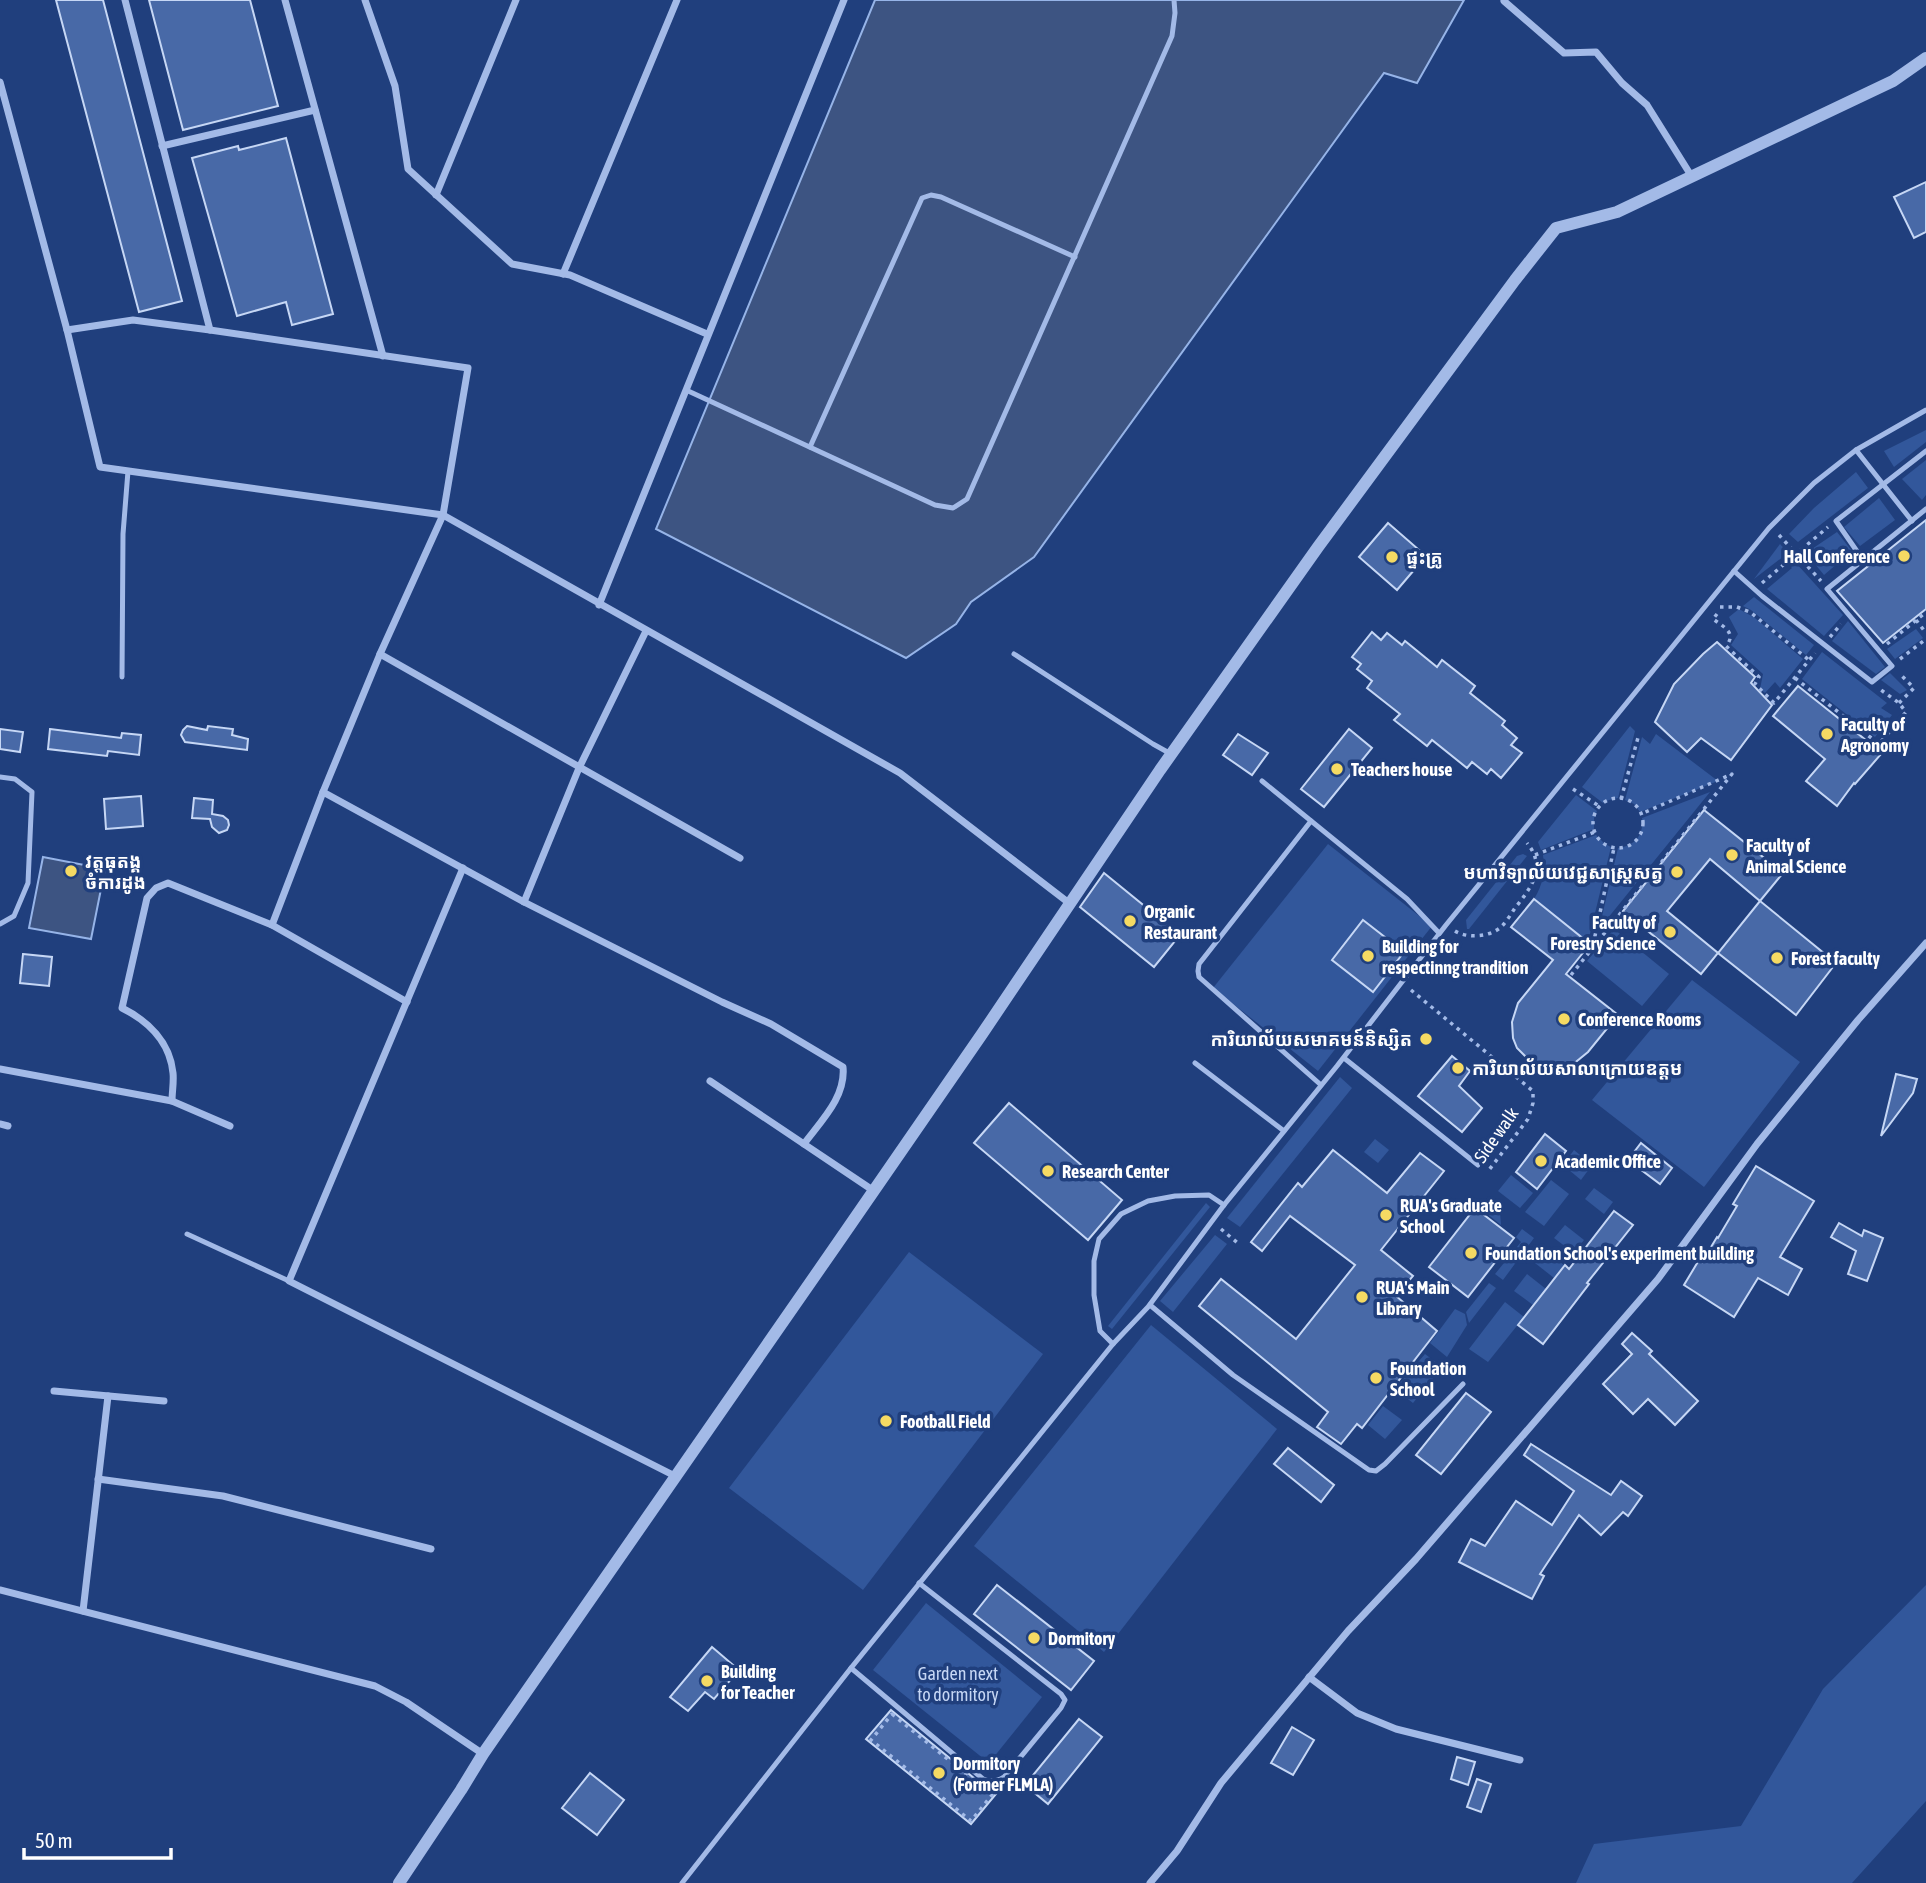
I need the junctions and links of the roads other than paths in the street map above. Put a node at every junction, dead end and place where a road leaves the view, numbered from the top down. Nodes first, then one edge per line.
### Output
1 (125, 0) edge
2 (285, 0) edge
3 (365, 0) edge
4 (516, 0) edge
5 (677, 0) edge
6 (844, 0) edge
7 (1174, 0) edge
8 (1504, 1) edge
9 (1926, 58) edge
10 (0, 82) edge
11 (315, 110) junction
12 (162, 146) junction
13 (1692, 178) junction
14 (436, 195) junction
15 (1074, 257) junction
16 (563, 274) junction
17 (67, 330) junction
18 (210, 330) junction
19 (708, 334) junction
20 (383, 356) junction
21 (686, 390) junction
22 (1926, 410) edge
23 (810, 447) junction
24 (1856, 450) junction
25 (1926, 451) edge
26 (128, 471) junction
27 (1883, 484) junction
28 (1926, 509) edge
29 (443, 515) junction
30 (1912, 521) junction
31 (1863, 560) junction
32 (1734, 571) junction
33 (599, 605) junction
34 (646, 631) junction
35 (380, 654) junction
36 (1014, 654) dead end
37 (122, 677) dead end
38 (1171, 754) junction
39 (579, 768) junction
40 (0, 777) edge
41 (1262, 781) dead end
42 (323, 792) junction
43 (1311, 821) junction
44 (740, 859) dead end
45 (463, 868) junction
46 (524, 902) junction
47 (1069, 902) junction
48 (0, 924) edge
49 (272, 925) junction
50 (1439, 933) junction
51 (1926, 943) edge
52 (407, 1002) junction
53 (1344, 1058) junction
54 (1195, 1063) dead end
55 (0, 1069) edge
56 (710, 1081) dead end
57 (1321, 1085) junction
58 (172, 1101) junction
59 (230, 1125) dead end
60 (1284, 1131) junction
61 (804, 1144) junction
62 (1478, 1165) dead end
63 (874, 1191) junction
64 (1224, 1205) junction
65 (187, 1234) dead end
66 (289, 1281) junction
67 (1150, 1305) junction
68 (1113, 1345) junction
69 (1463, 1384) dead end
70 (54, 1391) dead end
71 (108, 1396) junction
72 (164, 1401) dead end
73 (675, 1476) junction
74 (98, 1479) junction
75 (431, 1549) dead end
76 (919, 1583) junction
77 (0, 1590) edge
78 (83, 1611) junction
79 (851, 1668) junction
80 (1309, 1677) junction
81 (483, 1754) junction
82 (1520, 1760) dead end
83 (399, 1883) edge
84 (682, 1883) edge
85 (1150, 1883) edge

1 - 12 street
2 - 11 street
3 - 14 street
4 - 14 street
5 - 16 street
6 - 19 street
7 - 15 lane
8 - 13 street
9 - 13 street
10 - 17 street
11 - 12 street
11 - 20 street
12 - 18 street
13 - 38 street
14 - 16 street
15 - 23 lane
15 - 23 lane
16 - 19 street
17 - 18 street
17 - 26 street
18 - 20 street
19 - 21 street
20 - 29 street
21 - 23 lane
21 - 33 street
22 - 24 lane
24 - 27 lane
24 - 32 lane
25 - 27 lane
26 - 29 street
26 - 37 lane
27 - 30 lane
27 - 31 lane
28 - 30 lane
29 - 33 street
29 - 35 street
30 - 31 lane
31 - 32 lane
32 - 50 lane
33 - 34 street
34 - 39 street
34 - 47 street
35 - 39 street
35 - 42 street
36 - 38 lane
38 - 47 street
39 - 44 street
39 - 46 street
40 - 48 lane
41 - 43 lane
42 - 45 street
42 - 49 street
43 - 50 lane
43 - 57 lane
45 - 46 street
45 - 52 street
46 - 61 street
47 - 63 street
49 - 52 street
49 - 58 street
50 - 53 lane
51 - 80 street
52 - 66 street
53 - 57 lane
53 - 62 lane
54 - 60 lane
55 - 58 street
56 - 61 street
57 - 60 lane
58 - 59 street
60 - 64 lane
61 - 63 street
63 - 73 street
64 - 67 lane
64 - 68 lane
65 - 66 lane
66 - 73 street
67 - 68 lane
67 - 69 lane
68 - 76 lane
70 - 71 street
71 - 72 street
71 - 74 street
73 - 81 street
74 - 75 street
74 - 78 street
76 - 79 lane
76 - 79 lane
77 - 78 street
78 - 81 street
79 - 84 lane
80 - 82 street
80 - 85 street
81 - 83 street

